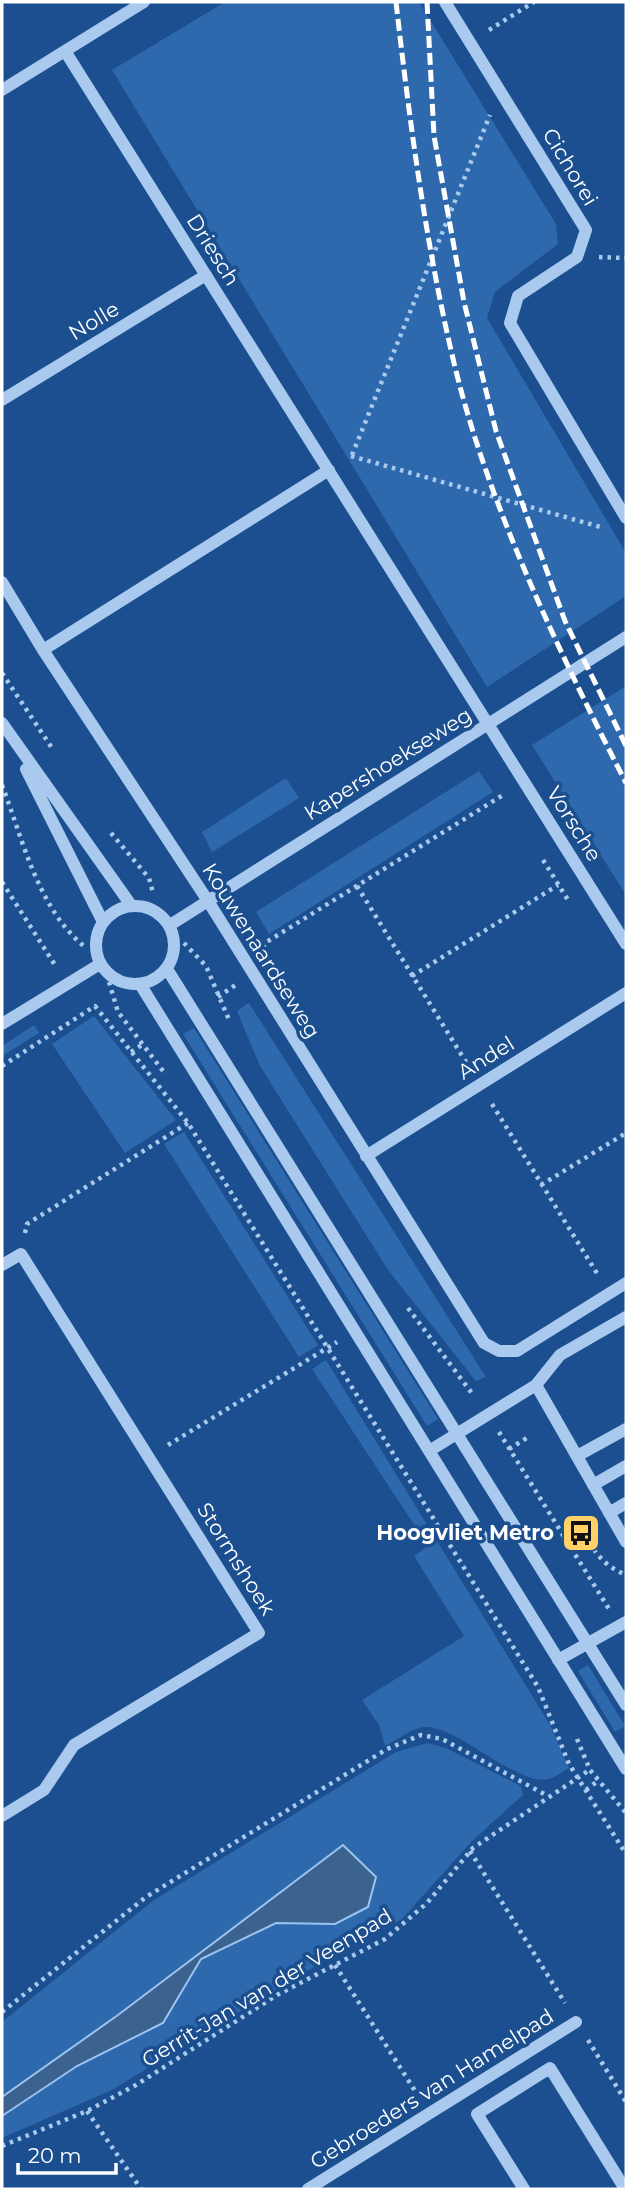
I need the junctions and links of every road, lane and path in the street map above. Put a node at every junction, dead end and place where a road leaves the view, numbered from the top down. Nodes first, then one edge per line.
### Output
1 (144, 2) edge
2 (445, 2) edge
3 (534, 2) edge
4 (470, 41) junction
5 (65, 51) junction
6 (2, 90) edge
7 (500, 90) junction
8 (206, 275) junction
9 (2, 400) edge
10 (352, 455) junction
11 (329, 470) junction
12 (626, 518) edge
13 (613, 531) dead end
14 (2, 582) edge
15 (626, 637) edge
16 (43, 650) junction
17 (2, 673) edge
18 (489, 724) junction
19 (5, 728) edge
20 (56, 755) dead end
21 (2, 785) edge
22 (503, 795) dead end
23 (110, 831) dead end
24 (2, 882) edge
25 (558, 885) dead end
26 (208, 901) junction
27 (131, 905) junction
28 (157, 911) junction
29 (103, 922) junction
30 (170, 925) junction
31 (626, 944) edge
32 (99, 960) junction
33 (167, 969) junction
34 (252, 974) junction
35 (412, 976) dead end
36 (66, 984) junction
37 (140, 984) junction
38 (626, 993) edge
39 (195, 1011) junction
40 (84, 1014) junction
41 (2, 1024) edge
42 (168, 1028) junction
43 (131, 1052) junction
44 (2, 1066) edge
45 (188, 1124) junction
46 (626, 1133) edge
47 (366, 1156) junction
48 (541, 1185) dead end
49 (21, 1254) junction
50 (2, 1265) edge
51 (626, 1283) edge
52 (626, 1317) edge
53 (341, 1340) dead end
54 (327, 1347) junction
55 (536, 1385) junction
56 (488, 1415) junction
57 (626, 1429) edge
58 (458, 1434) junction
59 (530, 1436) dead end
60 (509, 1449) junction
61 (429, 1451) junction
62 (577, 1456) junction
63 (150, 1457) junction
64 (626, 1466) edge
65 (593, 1485) junction
66 (626, 1503) edge
67 (609, 1513) junction
68 (585, 1535) dead end
69 (626, 1540) edge
70 (626, 1575) edge
71 (622, 1625) edge
72 (588, 1643) junction
73 (558, 1660) junction
74 (626, 1705) edge
75 (626, 1769) edge
76 (578, 1777) junction
77 (599, 1780) junction
78 (586, 1790) junction
79 (548, 1796) junction
80 (626, 1813) edge
81 (2, 1816) edge
82 (470, 1851) junction
83 (626, 1854) edge
84 (335, 1965) junction
85 (2, 2012) edge
86 (576, 2022) junction
87 (626, 2102) edge
88 (88, 2111) junction
89 (429, 2113) junction
90 (2, 2146) edge
91 (141, 2189) edge
92 (308, 2189) edge
93 (524, 2189) edge
94 (625, 2189) edge

1 - 5 street
2 - 4 street, Cichorei
3 - 4 path
4 - 7 street, Cichorei
5 - 6 street
5 - 8 street, Driesch
7 - 10 path
7 - 12 street, Cichorei
8 - 9 street, Nolle
8 - 11 street, Driesch
10 - 11 path
10 - 13 path
11 - 16 street
11 - 18 street, Driesch
14 - 16 street, Kouwenaardseweg
15 - 18 street, Kapershoekseweg
16 - 26 street, Kouwenaardseweg
17 - 20 path
18 - 26 street, Kapershoekseweg
18 - 31 street, Vorsche
19 - 27 street
19 - 29 street
21 - 32 path
22 - 34 path
23 - 28 path
24 - 36 path
25 - 35 path
26 - 30 street, Kapershoekseweg
26 - 34 street, Kouwenaardseweg
27 - 28 street
27 - 29 street
28 - 30 street
29 - 32 street
30 - 33 street
32 - 36 street
32 - 37 street
33 - 37 street
33 - 39 street
34 - 39 path
34 - 47 street, Kouwenaardseweg
36 - 40 path
36 - 41 street
37 - 42 street
38 - 47 street, Andel
39 - 58 street
40 - 43 path
40 - 44 path
42 - 43 path
42 - 61 street
43 - 45 path
45 - 49 path
45 - 54 path
46 - 48 path
47 - 51 street, Kouwenaardseweg
49 - 50 street
49 - 63 street, Stormshoek
52 - 55 street
53 - 54 path
54 - 63 path
54 - 76 path
55 - 56 street
55 - 62 street
56 - 58 street
56 - 60 path
57 - 62 street
58 - 61 street
58 - 72 street
59 - 60 path
60 - 71 path
61 - 73 street
62 - 65 street
63 - 81 street, Stormshoek
64 - 65 street
65 - 67 street
66 - 67 street
67 - 69 street
68 - 70 path
71 - 72 street
72 - 73 street
72 - 74 street
73 - 75 street
76 - 77 path, Gerrit-Jan van der Veenpad
76 - 78 path
76 - 79 path, Gerrit-Jan van der Veenpad
77 - 78 path
77 - 80 path
78 - 83 path
79 - 82 path, Gerrit-Jan van der Veenpad
79 - 85 path
82 - 84 path, Gerrit-Jan van der Veenpad
82 - 86 path
84 - 88 path, Gerrit-Jan van der Veenpad
84 - 89 path
86 - 87 path
86 - 89 street, Gebroeders van Hamelpad
88 - 90 path, Gerrit-Jan van der Veenpad
88 - 91 path
89 - 92 street, Gebroeders van Hamelpad
93 - 94 street

